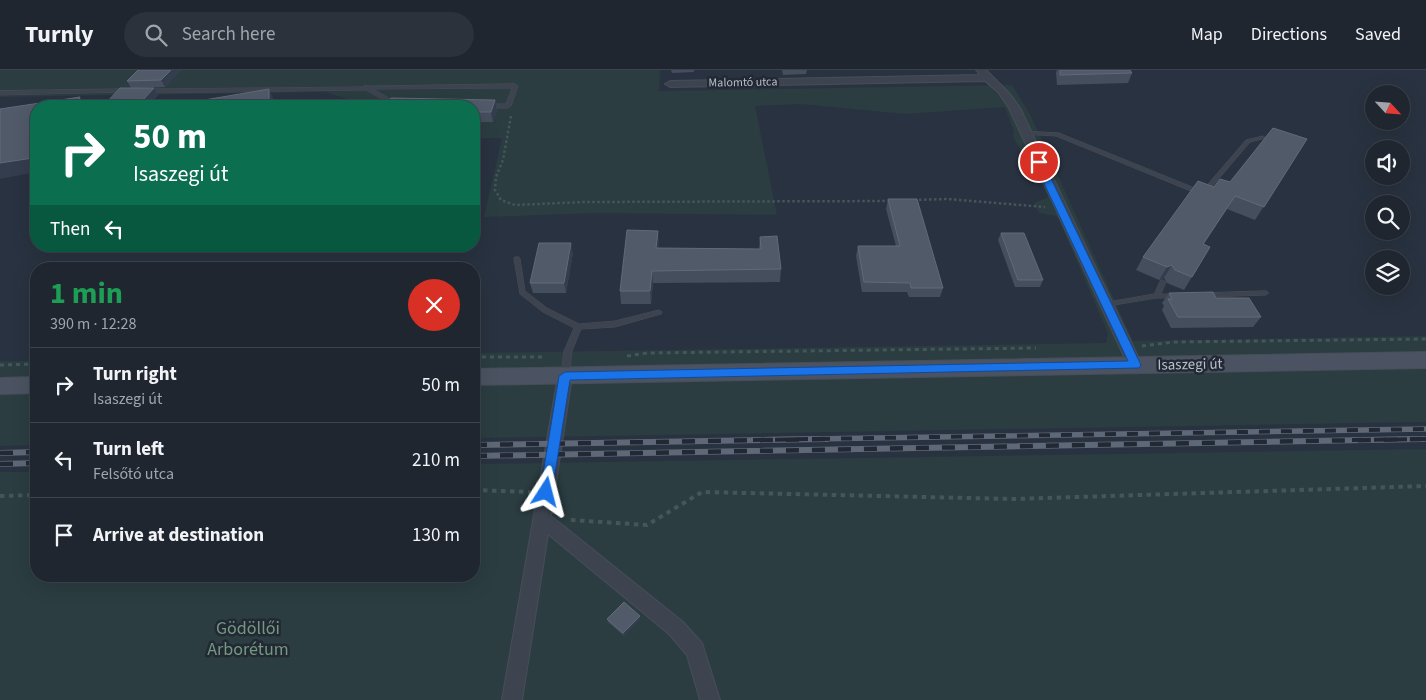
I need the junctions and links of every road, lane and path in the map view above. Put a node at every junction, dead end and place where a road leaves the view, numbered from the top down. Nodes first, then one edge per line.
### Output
1 (984, 74) edge
2 (670, 84) dead end
3 (364, 87) junction
4 (128, 91) edge
5 (138, 91) edge
6 (0, 93) edge
7 (387, 100) edge
8 (510, 100) junction
9 (480, 106) edge
10 (1025, 132) junction
11 (1263, 138) edge
12 (899, 201) edge
13 (908, 201) edge
14 (1036, 207) dead end
15 (517, 259) dead end
16 (1163, 282) edge
17 (1266, 293) dead end
18 (1184, 295) edge
19 (1202, 295) edge
20 (1156, 296) junction
21 (1108, 304) junction
22 (659, 312) dead end
23 (578, 327) junction
24 (1426, 339) edge
25 (1036, 348) dead end
26 (625, 356) dead end
27 (1131, 356) junction
28 (480, 357) edge
29 (1426, 360) edge
30 (0, 364) edge
31 (30, 364) edge
32 (565, 368) junction
33 (480, 377) edge
34 (30, 385) edge
35 (0, 386) edge
36 (1426, 486) edge
37 (480, 490) edge
38 (546, 492) junction
39 (30, 495) edge
40 (0, 496) edge
41 (542, 519) junction
42 (512, 700) edge
43 (710, 700) edge

1 - 2 street, Malomtó utca
1 - 10 street
3 - 5 lane
3 - 7 lane
3 - 8 lane
4 - 6 lane
8 - 9 lane
8 - 12 path
10 - 11 lane
10 - 21 street
13 - 14 path
15 - 23 lane
16 - 20 lane
17 - 19 lane
18 - 20 lane
20 - 21 lane
21 - 27 street
22 - 23 lane
23 - 32 lane
24 - 27 path
25 - 26 path
27 - 29 main road, Isaszegi út
27 - 32 main road, Isaszegi út
28 - 32 path
30 - 31 path
32 - 33 main road, Isaszegi út
32 - 38 street
34 - 35 main road
36 - 41 path
37 - 38 path
38 - 41 street
39 - 40 path
41 - 42 street
41 - 43 street

